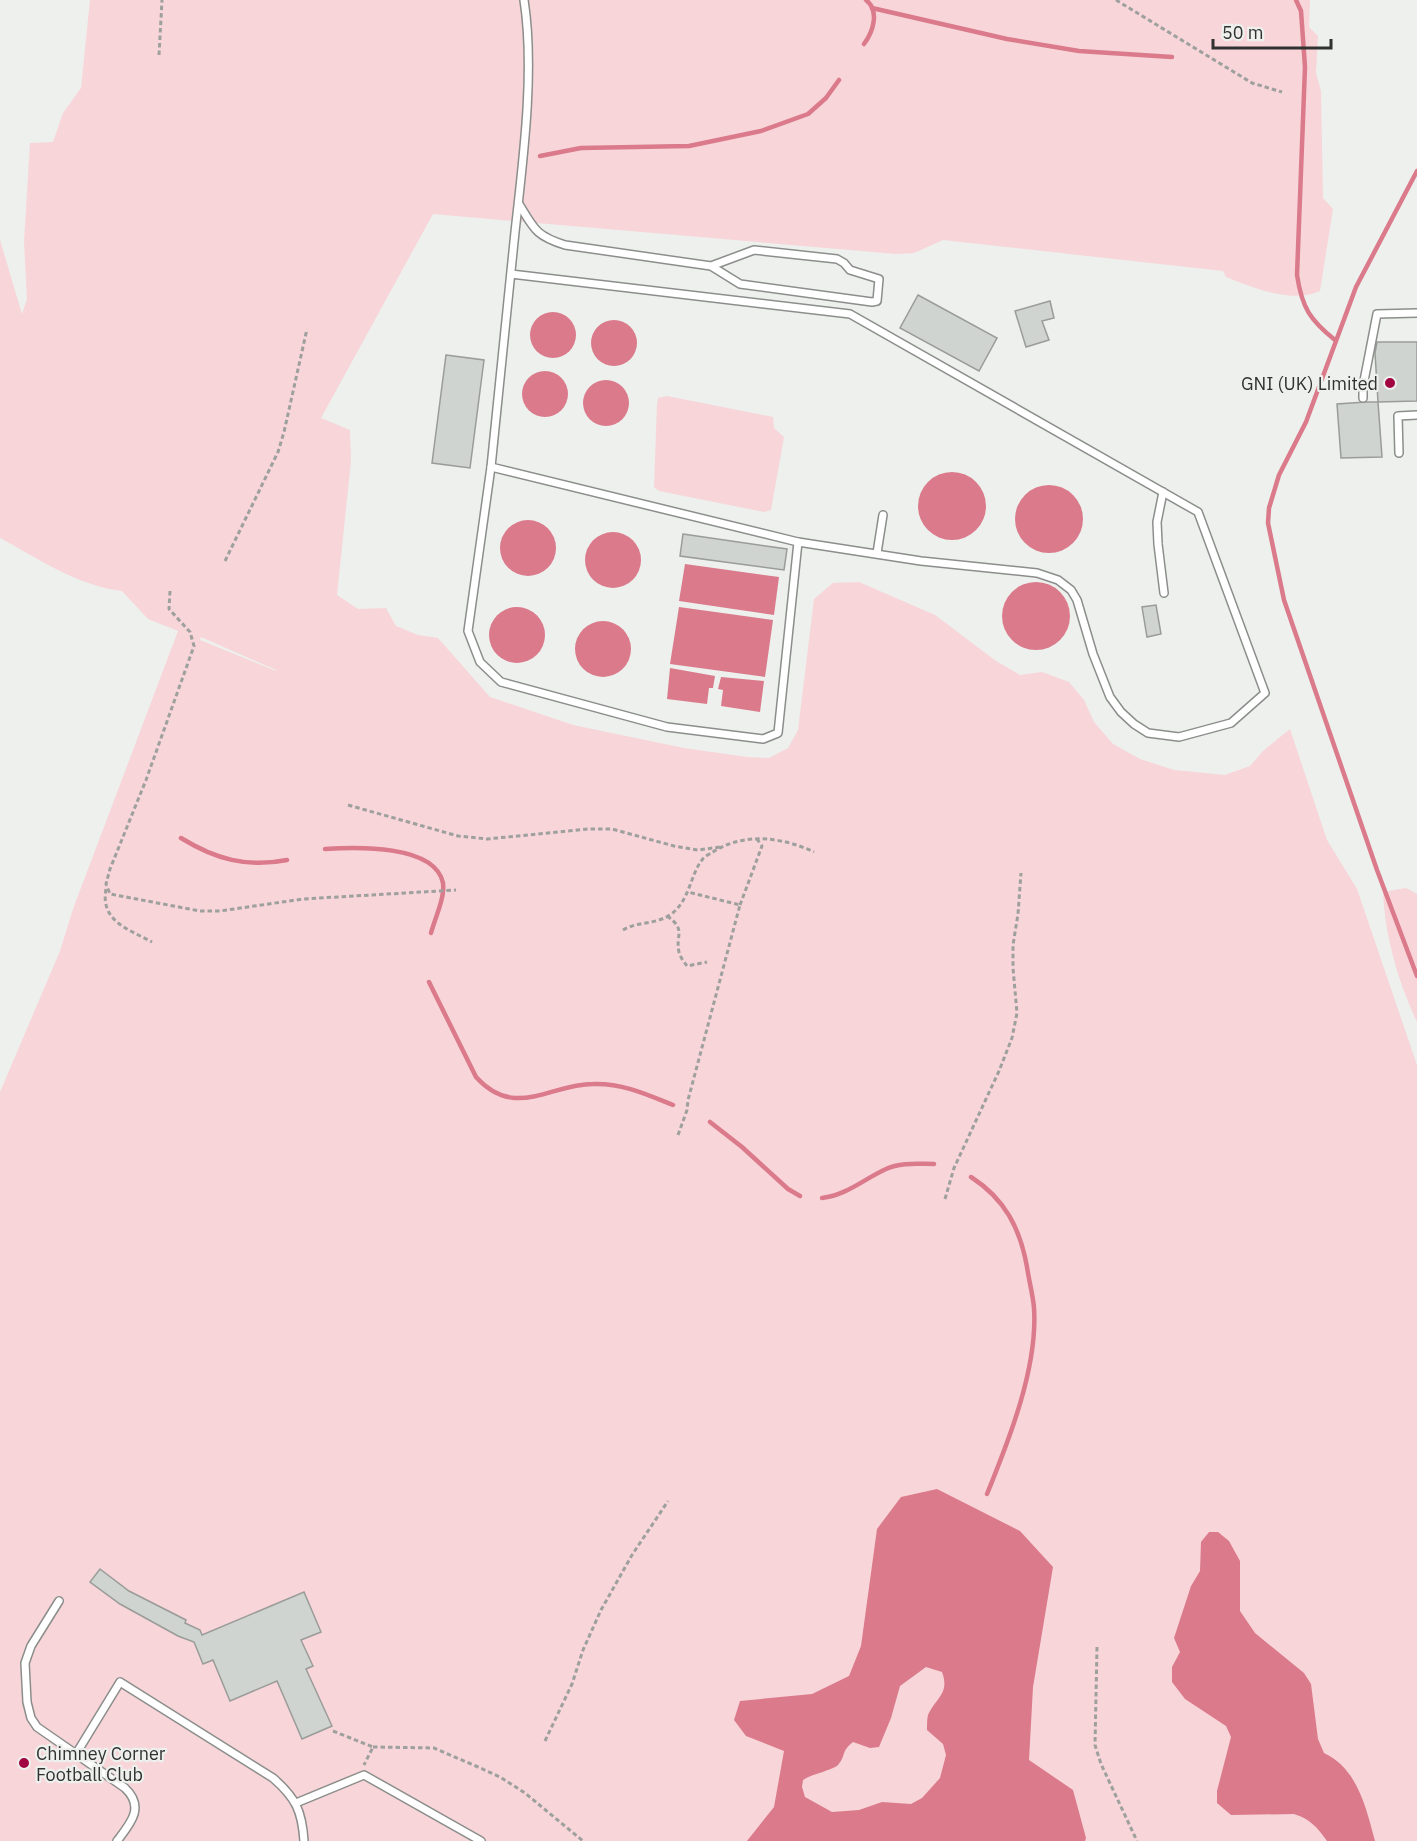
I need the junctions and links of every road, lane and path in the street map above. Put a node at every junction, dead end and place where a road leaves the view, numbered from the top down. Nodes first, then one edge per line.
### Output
1 (162, 0) edge
2 (524, 0) edge
3 (1116, 0) edge
4 (159, 55) dead end
5 (1281, 92) dead end
6 (519, 203) junction
7 (711, 266) junction
8 (511, 274) junction
9 (1417, 313) edge
10 (307, 329) dead end
11 (1363, 398) dead end
12 (1417, 415) edge
13 (1399, 453) dead end
14 (491, 467) junction
15 (1163, 492) junction
16 (883, 515) dead end
17 (798, 542) junction
18 (877, 553) junction
19 (225, 561) dead end
20 (170, 591) dead end
21 (1164, 593) dead end
22 (348, 805) dead end
23 (757, 839) junction
24 (720, 848) junction
25 (814, 852) dead end
26 (1021, 873) dead end
27 (106, 884) junction
28 (456, 890) dead end
29 (688, 892) junction
30 (740, 905) junction
31 (667, 916) junction
32 (623, 930) dead end
33 (152, 942) dead end
34 (707, 962) dead end
35 (678, 1135) dead end
36 (945, 1199) dead end
37 (668, 1501) dead end
38 (59, 1601) dead end
39 (1097, 1647) dead end
40 (333, 1731) dead end
41 (545, 1741) dead end
42 (373, 1747) junction
43 (76, 1755) junction
44 (358, 1777) junction
45 (296, 1803) junction
46 (117, 1841) edge
47 (304, 1841) edge
48 (481, 1841) edge
49 (583, 1841) edge
50 (1137, 1841) edge

1 - 4 path
2 - 6 lane
3 - 5 path
6 - 7 lane
6 - 8 lane
7 - 7 lane
8 - 14 lane
8 - 15 lane
9 - 11 lane
10 - 19 path
12 - 13 lane
14 - 17 lane
14 - 17 lane
15 - 18 lane
15 - 21 lane
16 - 18 lane
17 - 18 lane
20 - 27 path
22 - 24 path
23 - 24 path
23 - 25 path
23 - 30 path
24 - 29 path
26 - 36 path
27 - 28 path
27 - 33 path
29 - 30 path
29 - 31 path
30 - 35 path
31 - 32 path
31 - 34 path
37 - 41 path
38 - 43 lane
39 - 50 path
40 - 42 path
42 - 44 path
42 - 49 path
43 - 45 lane
43 - 46 lane
44 - 45 lane
44 - 48 lane
45 - 47 lane

